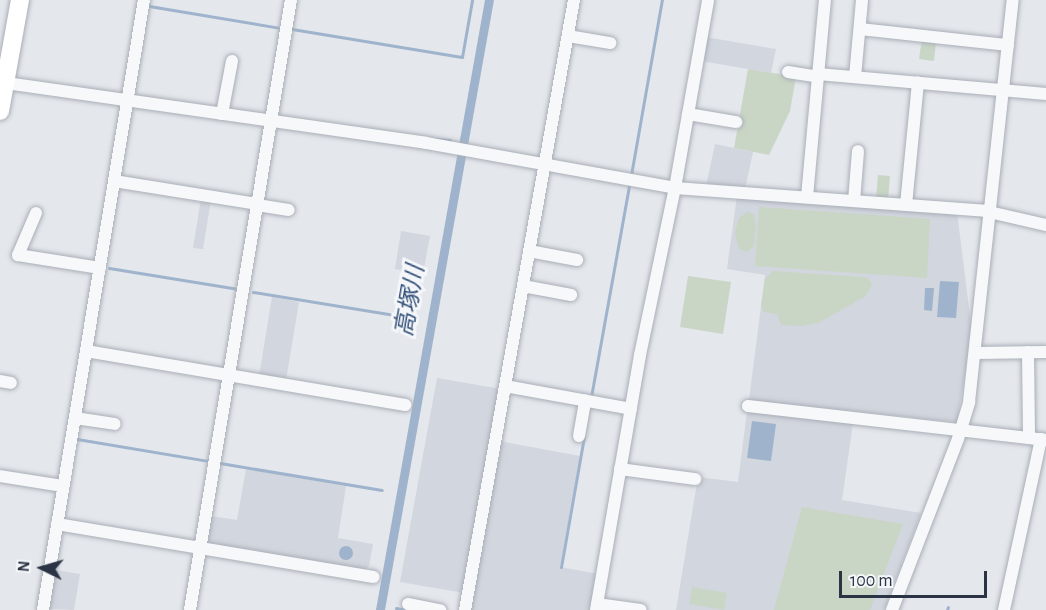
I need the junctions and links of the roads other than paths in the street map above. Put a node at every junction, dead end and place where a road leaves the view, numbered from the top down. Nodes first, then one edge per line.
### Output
1 (20, 0) edge
2 (144, 0) edge
3 (291, 0) edge
4 (574, 0) edge
5 (708, 0) edge
6 (825, 0) edge
7 (862, 0) edge
8 (1013, 0) edge
9 (860, 28) junction
10 (568, 36) junction
11 (610, 43) dead end
12 (1008, 45) junction
13 (232, 61) dead end
14 (788, 72) dead end
15 (818, 76) junction
16 (855, 77) junction
17 (6, 83) junction
18 (918, 83) junction
19 (1004, 90) junction
20 (1046, 94) edge
21 (128, 100) junction
22 (0, 111) edge
23 (222, 114) junction
24 (688, 114) junction
25 (271, 121) junction
26 (736, 122) dead end
27 (858, 151) dead end
28 (544, 164) junction
29 (114, 181) junction
30 (675, 188) junction
31 (807, 198) junction
32 (854, 201) junction
33 (257, 204) junction
34 (906, 205) junction
35 (289, 210) dead end
36 (991, 211) junction
37 (36, 213) dead end
38 (1046, 225) edge
39 (529, 251) junction
40 (577, 260) dead end
41 (100, 268) junction
42 (523, 286) junction
43 (571, 295) dead end
44 (86, 351) junction
45 (1028, 352) junction
46 (1046, 352) edge
47 (975, 353) junction
48 (229, 375) junction
49 (505, 386) junction
50 (585, 401) junction
51 (405, 405) dead end
52 (748, 406) dead end
53 (631, 409) junction
54 (75, 418) junction
55 (116, 424) dead end
56 (962, 429) junction
57 (579, 436) dead end
58 (1039, 439) edge
59 (620, 469) junction
60 (0, 476) edge
61 (695, 479) dead end
62 (63, 486) junction
63 (57, 524) junction
64 (200, 548) junction
65 (374, 577) dead end
66 (408, 604) dead end
67 (596, 607) edge
68 (43, 610) edge
69 (190, 610) edge
70 (440, 610) edge
71 (465, 610) edge
72 (641, 610) edge
73 (892, 610) edge
74 (1004, 610) edge

1 - 17 highway
2 - 21 street
3 - 25 street
4 - 10 street
5 - 24 street
6 - 15 street
7 - 9 street
8 - 12 street
9 - 12 street
9 - 16 street
10 - 11 street
10 - 28 street
12 - 19 street
13 - 23 street
14 - 15 street
15 - 16 street
15 - 31 street
16 - 18 street
17 - 21 street
17 - 22 highway
18 - 19 street
18 - 34 street
19 - 20 street
19 - 36 street
21 - 23 street
21 - 29 street
23 - 25 street
24 - 26 street
24 - 30 street
25 - 28 street
25 - 33 street
27 - 32 street
28 - 30 street
28 - 39 street
29 - 33 street
29 - 41 street
30 - 31 street
30 - 53 street
31 - 32 street
32 - 34 street
33 - 35 street
33 - 48 street
34 - 36 street
36 - 38 street
36 - 47 street
37 - 41 street
39 - 40 street
39 - 42 street
41 - 44 street
42 - 43 street
42 - 49 street
44 - 48 street
44 - 54 street
45 - 46 street
45 - 47 street
45 - 58 street
47 - 56 street
48 - 51 street
48 - 64 street
49 - 50 street
49 - 71 street
50 - 53 street
50 - 57 street
52 - 56 street
53 - 59 street
54 - 55 street
54 - 62 street
56 - 58 street
56 - 73 street
58 - 74 street
59 - 61 street
59 - 67 street
60 - 62 street
62 - 63 street
63 - 64 street
63 - 68 street
64 - 65 street
64 - 69 street
66 - 70 street
67 - 72 street

